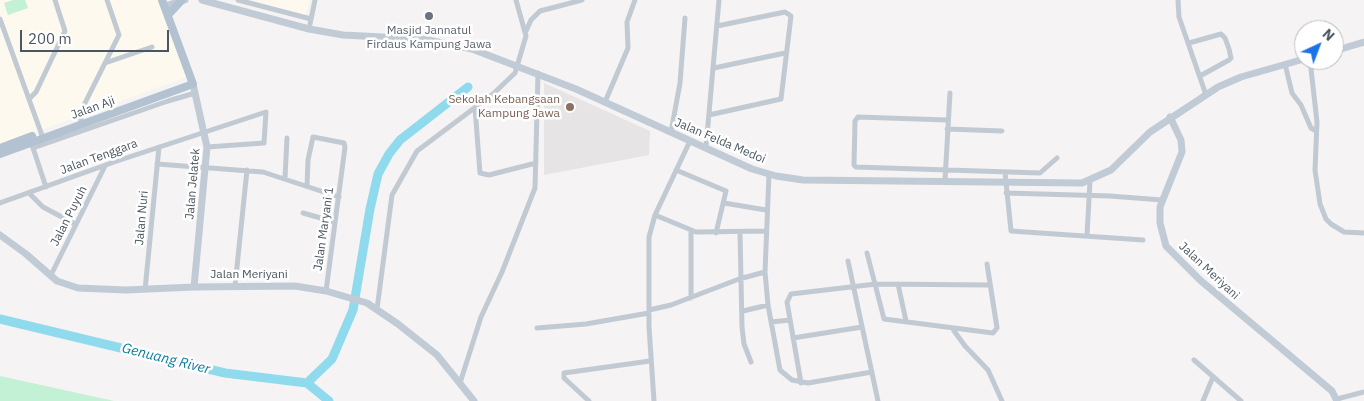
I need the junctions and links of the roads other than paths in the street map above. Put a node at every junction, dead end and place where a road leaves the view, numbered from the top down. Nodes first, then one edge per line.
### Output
1 (56, 0) edge
2 (107, 0) edge
3 (202, 0) edge
4 (238, 0) edge
5 (315, 0) edge
6 (516, 0) edge
7 (582, 0) edge
8 (635, 0) edge
9 (719, 0) edge
10 (1178, 0) edge
11 (183, 1) edge
12 (212, 1) edge
13 (163, 3) edge
14 (168, 15) junction
15 (685, 18) dead end
16 (0, 19) edge
17 (311, 19) junction
18 (717, 26) junction
19 (309, 30) junction
20 (526, 32) junction
21 (1364, 42) edge
22 (1190, 43) junction
23 (152, 47) dead end
24 (1344, 47) edge
25 (785, 53) junction
26 (1294, 62) edge
27 (105, 63) junction
28 (1285, 64) junction
29 (517, 65) junction
30 (714, 68) junction
31 (1311, 70) edge
32 (538, 73) junction
33 (1200, 76) junction
34 (193, 82) junction
35 (195, 93) junction
36 (950, 93) dead end
37 (1206, 95) junction
38 (167, 97) junction
39 (29, 99) junction
40 (605, 102) junction
41 (476, 108) junction
42 (710, 115) junction
43 (1170, 118) junction
44 (947, 120) junction
45 (80, 122) junction
46 (947, 129) junction
47 (1002, 131) dead end
48 (1316, 131) junction
49 (671, 132) junction
50 (206, 134) junction
51 (42, 135) junction
52 (287, 138) dead end
53 (690, 141) junction
54 (31, 143) junction
55 (159, 147) junction
56 (208, 147) junction
57 (0, 148) edge
58 (706, 148) junction
59 (0, 154) edge
60 (1057, 158) dead end
61 (536, 163) junction
62 (157, 164) junction
63 (105, 166) junction
64 (207, 168) junction
65 (946, 169) junction
66 (247, 170) junction
67 (676, 170) junction
68 (1004, 172) junction
69 (769, 174) junction
70 (285, 178) junction
71 (945, 180) junction
72 (1090, 181) junction
73 (1005, 182) junction
74 (307, 186) junction
75 (46, 187) junction
76 (29, 193) junction
77 (1006, 193) junction
78 (1089, 196) junction
79 (339, 197) junction
80 (1162, 200) junction
81 (0, 202) edge
82 (724, 203) junction
83 (766, 210) junction
84 (303, 213) dead end
85 (655, 215) junction
86 (336, 222) junction
87 (75, 224) junction
88 (691, 231) junction
89 (766, 231) junction
90 (716, 233) junction
91 (740, 233) junction
92 (1364, 233) edge
93 (0, 235) edge
94 (1087, 235) junction
95 (1143, 240) dead end
96 (867, 253) dead end
97 (848, 261) dead end
98 (987, 264) dead end
99 (765, 272) junction
100 (51, 275) junction
101 (739, 279) junction
102 (876, 284) junction
103 (898, 284) junction
104 (990, 285) junction
105 (235, 286) junction
106 (853, 286) junction
107 (194, 287) junction
108 (145, 290) junction
109 (326, 291) junction
110 (691, 298) junction
111 (768, 305) junction
112 (377, 309) junction
113 (742, 311) junction
114 (649, 312) junction
115 (790, 320) junction
116 (906, 321) junction
117 (771, 322) junction
118 (862, 327) junction
119 (537, 328) dead end
120 (952, 328) junction
121 (793, 338) junction
122 (1194, 360) dead end
123 (650, 361) junction
124 (751, 362) dead end
125 (872, 372) junction
126 (1213, 377) junction
127 (801, 382) junction
128 (460, 383) junction
129 (1364, 392) edge
130 (1339, 400) edge
131 (474, 401) edge
132 (589, 401) edge
133 (654, 401) edge
134 (878, 401) edge
135 (1002, 401) edge
136 (1203, 401) edge
137 (1241, 401) edge

1 - 39 street
2 - 27 street
3 - 12 main road, Jalan Felda Medoi
4 - 17 street
5 - 17 street
6 - 20 street
7 - 20 street
8 - 40 street
9 - 18 street
10 - 22 street
11 - 13 main road
11 - 14 main road
12 - 19 main road, Jalan Felda Medoi
13 - 14 main road
14 - 34 main road
15 - 49 street
16 - 39 street
17 - 19 street
18 - 25 street
18 - 30 street
19 - 29 main road, Jalan Felda Medoi
20 - 29 street
21 - 24 main road
22 - 33 street
22 - 33 street
23 - 27 street
25 - 30 street
25 - 42 street
26 - 28 main road, Jalan Felda Medoi
27 - 45 street
28 - 37 main road, Jalan Felda Medoi
28 - 48 street
29 - 32 main road, Jalan Felda Medoi
29 - 41 street
30 - 42 street
31 - 48 street
32 - 40 main road, Jalan Felda Medoi
32 - 61 street
33 - 37 street
34 - 35 main road, Jalan Jelatek
34 - 38 main road, Jalan Aji
34 - 45 main road, Jalan Aji
35 - 38 street
35 - 50 main road, Jalan Jelatek
36 - 44 street
37 - 43 main road, Jalan Felda Medoi
38 - 45 main road, Jalan Aji
38 - 54 street
39 - 51 street
40 - 49 main road, Jalan Felda Medoi
41 - 61 street
41 - 112 street
42 - 58 street
43 - 72 main road, Jalan Felda Medoi
43 - 80 main road, Jalan Meriyani
44 - 46 street
44 - 65 street
45 - 51 main road, Jalan Aji
46 - 47 street
46 - 65 street
48 - 92 street
49 - 53 main road, Jalan Felda Medoi
50 - 55 street, Jalan Tenggara
50 - 56 main road, Jalan Jelatek
50 - 56 street, Jalan Tenggara
51 - 54 main road, Jalan Aji
52 - 70 street
53 - 58 main road, Jalan Felda Medoi
53 - 67 street
54 - 57 main road, Jalan Aji
54 - 59 main road, Jalan Aji
54 - 75 street
55 - 62 street, Jalan Nuri
55 - 63 street, Jalan Tenggara
56 - 64 main road, Jalan Jelatek
58 - 69 main road, Jalan Felda Medoi
60 - 68 street
61 - 128 street
62 - 64 street
62 - 108 street, Jalan Nuri
63 - 75 street, Jalan Tenggara
63 - 87 street, Jalan Puyuh
64 - 66 street
64 - 107 main road, Jalan Jelatek
65 - 68 street
65 - 71 street
66 - 70 street
66 - 105 street
67 - 82 street
67 - 85 street
68 - 73 street
69 - 71 main road, Jalan Felda Medoi
69 - 83 street
70 - 74 street
71 - 73 main road, Jalan Felda Medoi
72 - 73 main road, Jalan Felda Medoi
72 - 78 street
73 - 77 street
74 - 79 street
74 - 79 street, Jalan Maryani 1
75 - 76 street, Jalan Tenggara
76 - 81 street, Jalan Tenggara
76 - 87 street
77 - 78 street
77 - 94 street
78 - 80 street
78 - 94 street
79 - 86 street, Jalan Maryani 1
80 - 130 main road, Jalan Meriyani
82 - 83 street
82 - 90 street
83 - 89 street
84 - 86 street
85 - 88 street
85 - 114 street
86 - 109 street, Jalan Maryani 1
87 - 100 street, Jalan Puyuh
88 - 90 street
88 - 110 street
89 - 91 street
89 - 99 street
90 - 91 street
91 - 101 street
93 - 100 main road, Jalan Meriyani
94 - 95 street
96 - 102 street
97 - 106 street
98 - 104 street
99 - 101 street
99 - 111 street
100 - 108 main road, Jalan Meriyani
101 - 110 street
101 - 113 street
102 - 103 street
102 - 106 street
102 - 116 street
103 - 104 street
103 - 116 street
104 - 120 street
105 - 107 main road, Jalan Meriyani
105 - 109 main road, Jalan Meriyani
106 - 115 street
106 - 118 street
107 - 108 main road, Jalan Meriyani
109 - 112 main road, Jalan Meriyani
110 - 114 street
111 - 113 street
111 - 117 street
112 - 128 main road, Jalan Meriyani
113 - 124 street
114 - 119 street
114 - 123 street
115 - 117 street
115 - 121 street
116 - 120 street
117 - 127 street
118 - 121 street
118 - 125 street
120 - 135 street
121 - 127 street
122 - 126 street
123 - 132 street
123 - 133 street
125 - 127 street
125 - 134 street
126 - 136 street
126 - 137 street
128 - 131 main road, Jalan Meriyani
129 - 130 street

